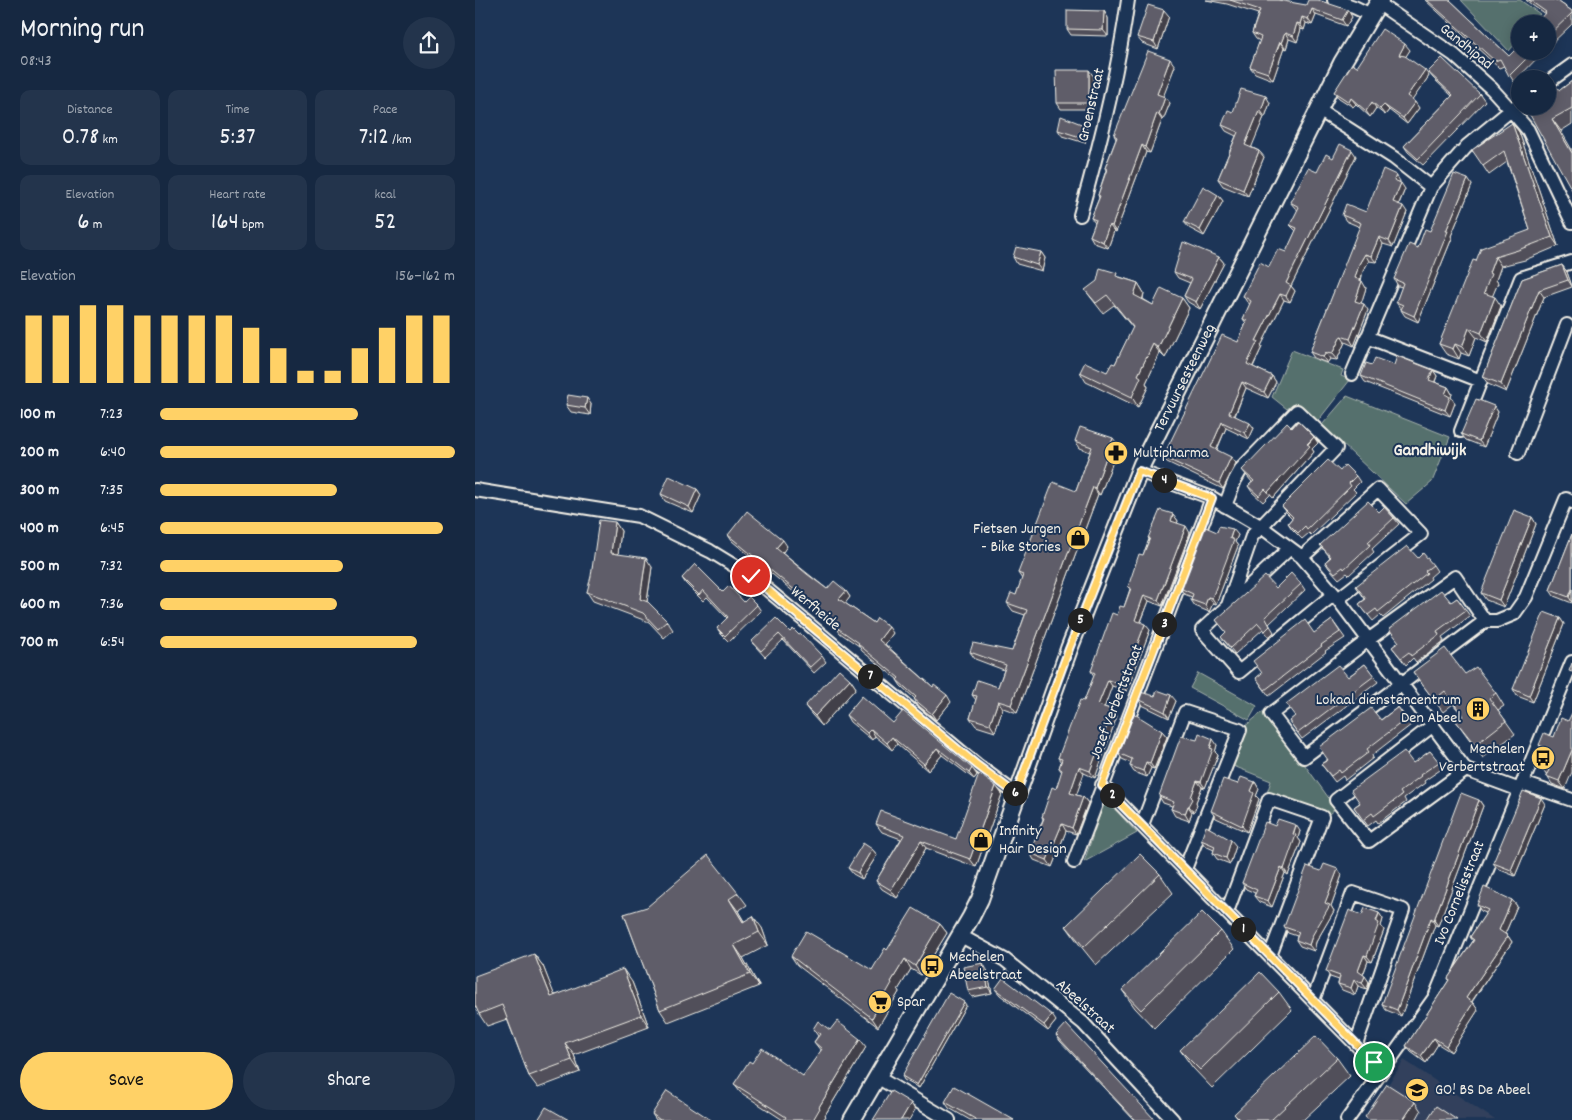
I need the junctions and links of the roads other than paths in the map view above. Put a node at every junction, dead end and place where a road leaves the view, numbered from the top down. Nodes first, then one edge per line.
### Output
1 (1128, 0) edge
2 (1334, 0) edge
3 (1377, 6) edge
4 (1572, 65) edge
5 (1556, 77) edge
6 (1511, 103) edge
7 (1511, 109) edge
8 (1319, 110) junction
9 (1520, 115) edge
10 (1431, 187) junction
11 (1080, 215) dead end
12 (1572, 222) edge
13 (1572, 262) edge
14 (1572, 331) edge
15 (1367, 338) junction
16 (1352, 374) dead end
17 (1481, 381) junction
18 (1461, 431) edge
19 (1518, 453) dead end
20 (1139, 471) junction
21 (475, 490) edge
22 (1212, 498) junction
23 (1572, 502) edge
24 (1225, 506) junction
25 (1260, 526) junction
26 (1290, 548) junction
27 (1302, 557) junction
28 (1336, 596) junction
29 (1227, 608) junction
30 (1485, 621) junction
31 (1368, 640) junction
32 (1572, 662) edge
33 (1401, 684) junction
34 (1432, 726) junction
35 (1466, 770) junction
36 (1102, 785) junction
37 (1521, 786) junction
38 (1016, 794) junction
39 (1572, 800) edge
40 (1142, 825) junction
41 (1074, 862) dead end
42 (1185, 869) junction
43 (1227, 912) junction
44 (961, 936) junction
45 (1270, 956) junction
46 (1313, 1000) junction
47 (1355, 1044) junction
48 (1382, 1071) junction
49 (877, 1077) junction
50 (851, 1120) edge
51 (949, 1120) edge
52 (1173, 1120) edge
53 (1347, 1120) edge

1 - 11 street, Groenstraat
2 - 3 street, Gandhipad
3 - 6 street, Gandhipad
3 - 8 street, Tervuursesteenweg
4 - 5 street
7 - 10 street
8 - 10 street
8 - 20 street, Tervuursesteenweg
9 - 12 street, Gandhipad
10 - 15 street
13 - 17 street
14 - 19 street
15 - 16 street
15 - 17 street
17 - 18 street
20 - 22 street
20 - 38 street, Tervuursesteenweg
21 - 38 street, Werfheide
22 - 24 street
22 - 36 street, Jozef Verbertstraat
23 - 30 street
24 - 25 street
24 - 25 street
25 - 26 street
25 - 29 street
26 - 27 street
26 - 29 street
27 - 28 street
27 - 28 street
28 - 29 street
28 - 31 street
30 - 31 street
30 - 33 street
31 - 33 street
31 - 33 street
32 - 37 street, Ivo Cornelisstraat
33 - 34 street
34 - 35 street
34 - 35 street
35 - 37 street
36 - 40 street
36 - 41 street, Jozef Verbertstraat
37 - 39 street
37 - 48 street, Ivo Cornelisstraat
38 - 44 street, Tervuursesteenweg
40 - 42 street
40 - 42 street
42 - 43 street
43 - 45 street
43 - 45 street
44 - 49 street, Tervuursesteenweg
44 - 52 street, Abeelstraat
45 - 46 street
46 - 47 street
46 - 47 street
47 - 48 street
48 - 53 street, Ivo Cornelisstraat
49 - 50 street, Tervuursesteenweg
49 - 51 street

